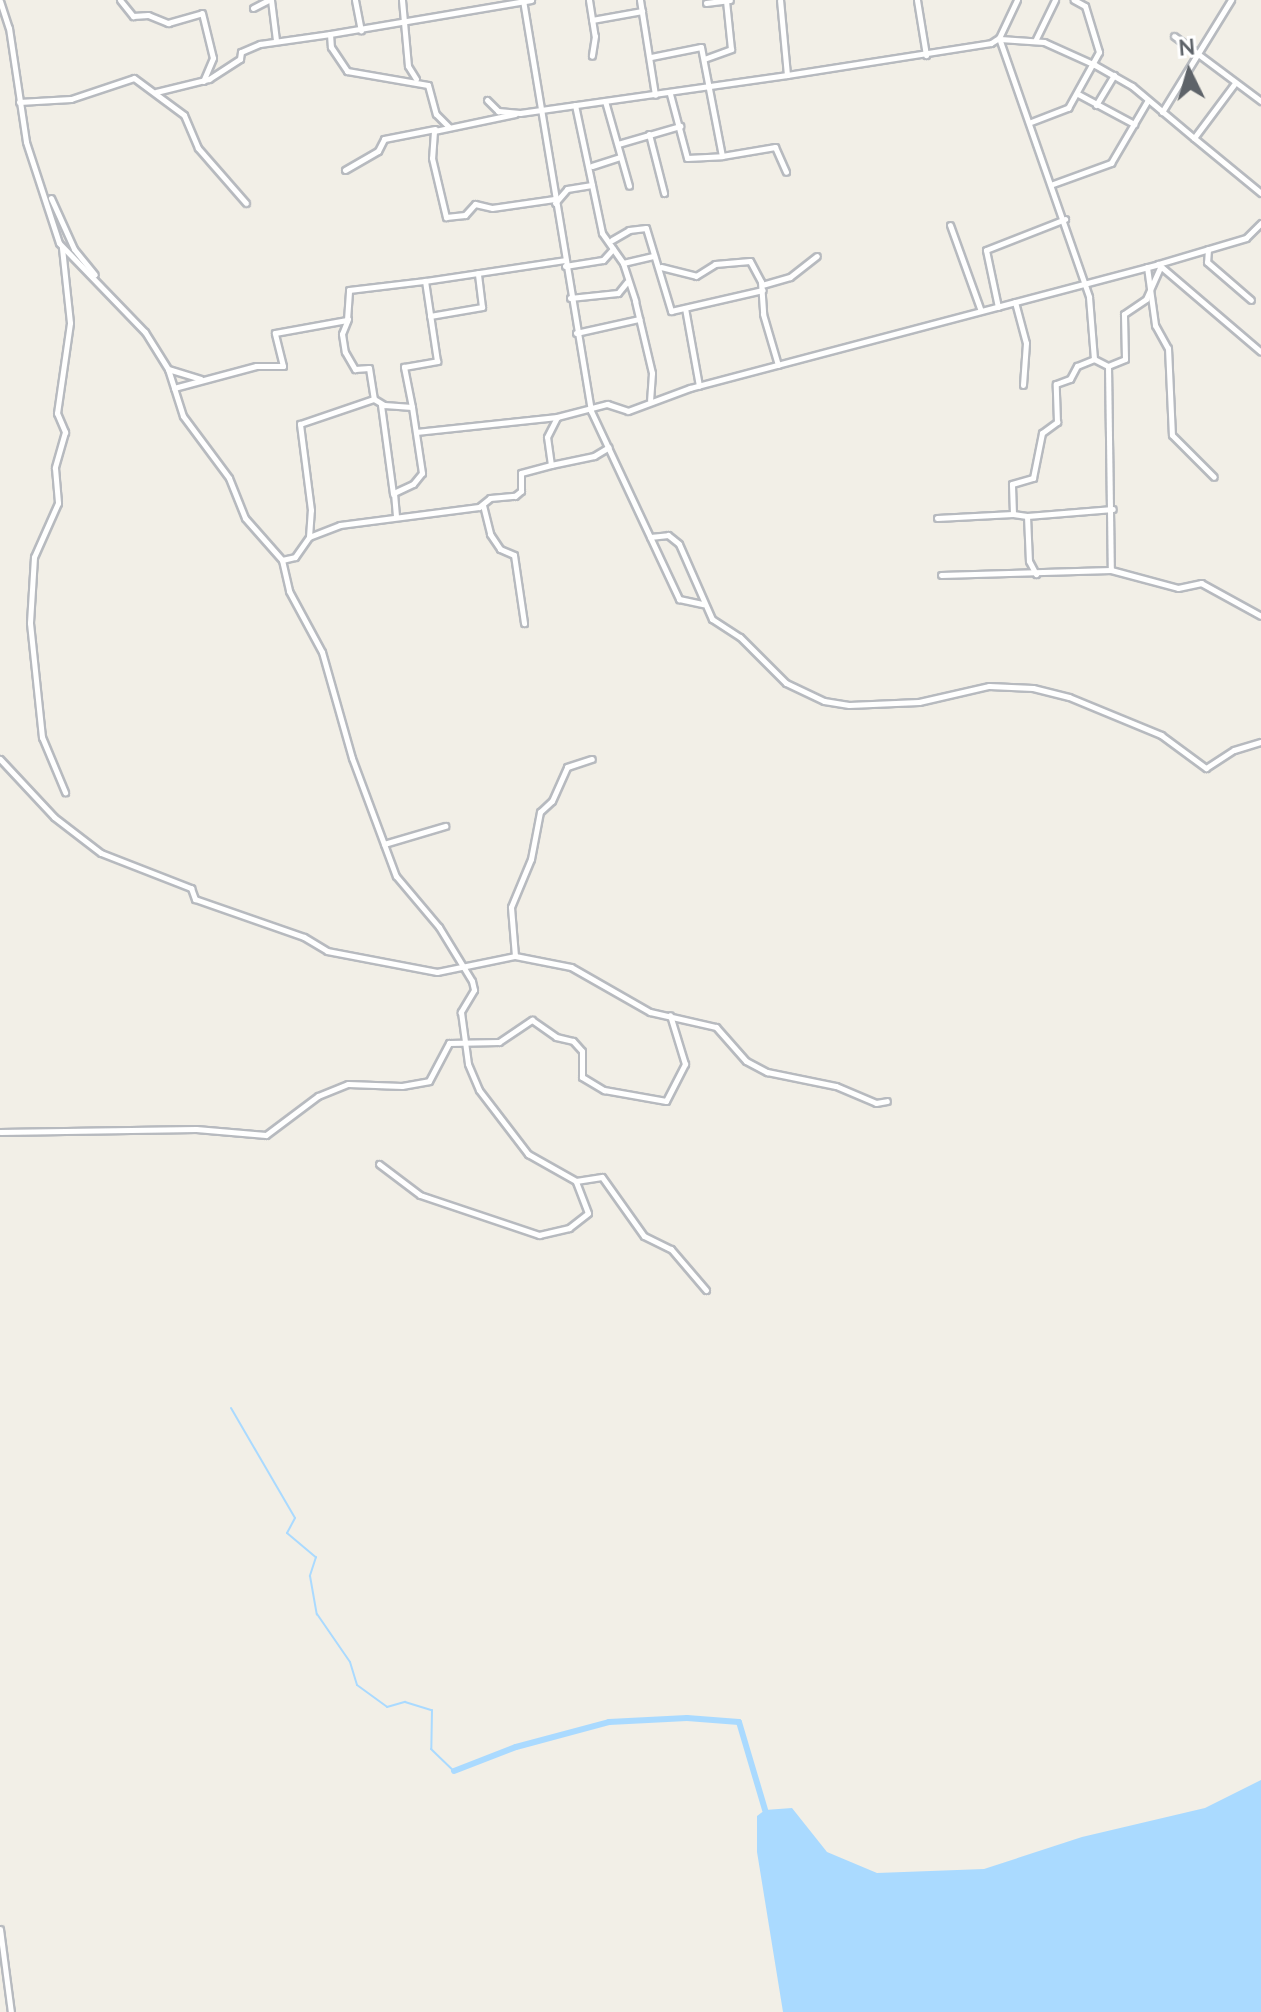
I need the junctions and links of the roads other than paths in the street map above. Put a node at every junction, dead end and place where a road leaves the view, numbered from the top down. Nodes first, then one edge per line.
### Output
1 (120, 0) edge
2 (270, 0) edge
3 (355, 0) edge
4 (402, 0) edge
5 (478, 0) edge
6 (531, 0) edge
7 (589, 0) edge
8 (640, 0) edge
9 (728, 0) edge
10 (780, 0) edge
11 (917, 0) edge
12 (1017, 0) edge
13 (1055, 0) edge
14 (1074, 0) edge
15 (1231, 0) edge
16 (0, 1) edge
17 (524, 1) edge
18 (706, 3) dead end
19 (253, 8) dead end
20 (480, 10) junction
21 (642, 11) junction
22 (592, 20) junction
23 (406, 24) junction
24 (361, 30) junction
25 (330, 34) junction
26 (1174, 36) dead end
27 (999, 38) junction
28 (276, 40) junction
29 (1035, 41) junction
30 (926, 55) junction
31 (592, 56) dead end
32 (1201, 56) junction
33 (651, 57) junction
34 (704, 59) junction
35 (1095, 65) junction
36 (787, 75) junction
37 (1114, 75) junction
38 (416, 79) junction
39 (203, 81) junction
40 (1235, 83) junction
41 (707, 88) junction
42 (156, 92) junction
43 (670, 94) junction
44 (1078, 94) junction
45 (655, 95) junction
46 (487, 100) dead end
47 (1148, 100) junction
48 (605, 101) junction
49 (1261, 101) edge
50 (19, 102) junction
51 (575, 105) junction
52 (1096, 105) junction
53 (539, 110) junction
54 (1162, 112) junction
55 (520, 113) junction
56 (1031, 122) junction
57 (1134, 124) junction
58 (680, 126) junction
59 (449, 127) junction
60 (436, 129) junction
61 (649, 134) junction
62 (1194, 138) junction
63 (618, 144) junction
64 (722, 156) junction
65 (620, 157) junction
66 (592, 166) junction
67 (345, 170) dead end
68 (786, 172) dead end
69 (42, 181) junction
70 (1053, 184) junction
71 (592, 185) junction
72 (629, 186) dead end
73 (664, 193) dead end
74 (1261, 193) edge
75 (554, 201) junction
76 (246, 203) dead end
77 (1065, 219) junction
78 (1261, 224) edge
79 (950, 225) dead end
80 (612, 240) junction
81 (62, 247) junction
82 (613, 249) junction
83 (1208, 249) junction
84 (654, 256) junction
85 (817, 256) dead end
86 (565, 263) junction
87 (623, 263) junction
88 (1159, 266) junction
89 (661, 267) junction
90 (1147, 267) junction
91 (478, 273) junction
92 (425, 281) junction
93 (627, 282) junction
94 (1085, 284) junction
95 (1150, 287) junction
96 (762, 288) junction
97 (105, 289) junction
98 (570, 298) junction
99 (1251, 300) dead end
100 (1015, 302) junction
101 (998, 307) junction
102 (685, 308) junction
103 (981, 311) junction
104 (430, 316) junction
105 (348, 318) junction
106 (639, 319) junction
107 (576, 333) junction
108 (1261, 352) edge
109 (1094, 359) junction
110 (778, 365) junction
111 (1108, 366) junction
112 (168, 369) junction
113 (201, 380) junction
114 (1023, 385) dead end
115 (699, 386) junction
116 (174, 388) junction
117 (374, 399) junction
118 (650, 400) junction
119 (381, 404) junction
120 (412, 407) junction
121 (591, 411) junction
122 (557, 417) junction
123 (416, 432) junction
124 (609, 447) junction
125 (551, 465) junction
126 (1214, 477) dead end
127 (393, 496) junction
128 (483, 505) junction
129 (1113, 509) junction
130 (1013, 514) junction
131 (396, 515) junction
132 (1027, 516) junction
133 (937, 518) dead end
134 (309, 537) junction
135 (650, 537) junction
136 (282, 560) junction
137 (1111, 570) junction
138 (1036, 574) junction
139 (941, 575) dead end
140 (703, 604) junction
141 (1261, 616) edge
142 (524, 623) dead end
143 (1261, 742) edge
144 (0, 759) edge
145 (592, 759) dead end
146 (65, 792) dead end
147 (445, 826) dead end
148 (384, 844) junction
149 (515, 956) junction
150 (461, 966) junction
151 (670, 1015) junction
152 (463, 1042) junction
153 (887, 1101) dead end
154 (0, 1132) edge
155 (379, 1164) dead end
156 (576, 1181) junction
157 (706, 1290) dead end
158 (0, 1929) edge
159 (11, 2012) edge

1 - 39 street
2 - 19 street
2 - 28 street
3 - 24 street
4 - 23 street
5 - 20 street
6 - 17 street
7 - 22 street
8 - 21 street
9 - 18 street
9 - 34 street
10 - 36 street
11 - 30 street
12 - 27 street
13 - 29 street
14 - 35 street
15 - 32 street
16 - 50 street
17 - 20 street
17 - 53 street
20 - 23 street
21 - 22 street
21 - 33 street
22 - 31 street
23 - 24 street
23 - 38 street
24 - 25 street
25 - 28 street
25 - 38 street
26 - 32 street
27 - 29 street
27 - 30 street
27 - 56 street
28 - 39 street
29 - 35 street
30 - 36 street
32 - 40 street
32 - 54 street
33 - 34 street
33 - 45 street
34 - 41 street
35 - 37 street
35 - 44 street
36 - 41 street
37 - 47 street
37 - 52 street
38 - 59 street
39 - 42 street
40 - 49 street
40 - 62 street
41 - 43 street
41 - 64 street
42 - 50 street
42 - 76 street
43 - 45 street
43 - 58 street
44 - 52 street
44 - 56 street
45 - 48 street
46 - 55 street
47 - 54 street
47 - 57 street
48 - 51 street
48 - 63 street
50 - 69 street
51 - 53 street
51 - 66 street
52 - 57 street
53 - 55 street
53 - 75 street
54 - 62 street
55 - 59 street
56 - 70 street
57 - 70 street
58 - 61 street
58 - 64 street
59 - 60 street
60 - 67 street
60 - 75 street
61 - 63 street
61 - 73 street
62 - 74 street
63 - 65 street
64 - 68 street
65 - 66 street
65 - 72 street
66 - 71 street
69 - 81 street
69 - 97 street
70 - 77 street
71 - 75 street
71 - 80 street
75 - 86 street
77 - 94 street
77 - 101 street
78 - 83 street
79 - 103 street
80 - 82 street
80 - 84 street
81 - 97 street
81 - 146 street
82 - 86 street
82 - 87 street
83 - 88 street
83 - 99 street
84 - 87 street
84 - 89 street
85 - 96 street
86 - 91 street
86 - 98 street
87 - 93 street
88 - 90 street
88 - 95 street
88 - 108 street
89 - 96 street
89 - 102 street
90 - 94 street
90 - 95 street
91 - 92 street
91 - 104 street
92 - 104 street
92 - 105 street
93 - 98 street
93 - 106 street
94 - 100 street
94 - 109 street
95 - 111 street
95 - 126 street
96 - 102 street
96 - 110 street
97 - 112 street
98 - 107 street
100 - 101 street
100 - 114 street
101 - 103 street
102 - 115 street
103 - 110 street
104 - 120 street
105 - 113 street
105 - 117 street
106 - 107 street
106 - 118 street
107 - 121 street
109 - 111 street
109 - 130 street
110 - 115 street
111 - 129 street
112 - 113 street
112 - 116 street
113 - 116 street
115 - 118 street
116 - 136 street
117 - 119 street
117 - 134 street
118 - 121 street
119 - 120 street
119 - 127 street
120 - 123 street
121 - 122 street
121 - 124 street
122 - 123 street
122 - 125 street
123 - 127 street
124 - 125 street
124 - 135 street
125 - 128 street
127 - 131 street
128 - 131 street
128 - 142 street
129 - 132 street
129 - 137 street
130 - 132 street
130 - 133 street
131 - 134 street
132 - 138 street
134 - 136 street
135 - 140 street
135 - 140 street
136 - 148 street
137 - 138 street
137 - 141 street
138 - 139 street
140 - 143 street
144 - 150 street
145 - 149 street
147 - 148 street
148 - 150 street
149 - 150 street
149 - 151 street
150 - 152 street
151 - 152 street
151 - 153 street
152 - 154 street
152 - 156 street
155 - 156 street
156 - 157 street
158 - 159 street

